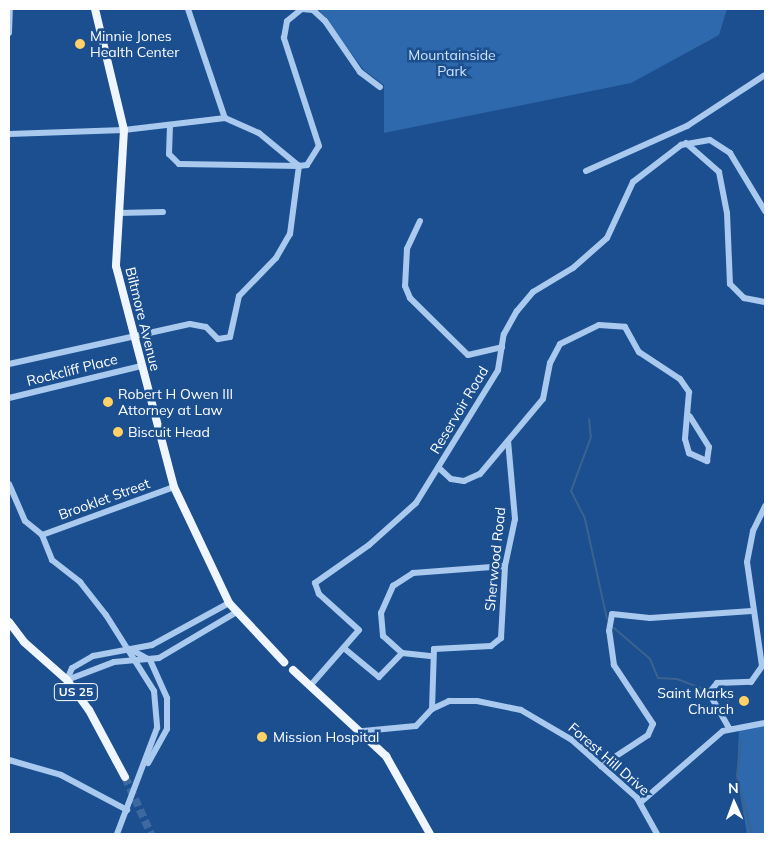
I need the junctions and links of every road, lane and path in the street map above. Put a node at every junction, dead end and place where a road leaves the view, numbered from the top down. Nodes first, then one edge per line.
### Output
1 (10, 9) edge
2 (95, 9) edge
3 (188, 9) edge
4 (9, 33) edge
5 (765, 75) edge
6 (380, 87) dead end
7 (225, 118) junction
8 (170, 126) junction
9 (124, 130) junction
10 (9, 134) edge
11 (686, 142) junction
12 (299, 166) junction
13 (586, 171) dead end
14 (765, 211) edge
15 (163, 212) dead end
16 (118, 213) junction
17 (420, 221) dead end
18 (765, 302) edge
19 (134, 336) junction
20 (502, 347) junction
21 (9, 364) edge
22 (141, 366) junction
23 (9, 398) edge
24 (690, 416) junction
25 (508, 441) junction
26 (439, 468) junction
27 (9, 484) edge
28 (174, 487) junction
29 (765, 506) edge
30 (42, 534) junction
31 (506, 566) junction
32 (229, 603) junction
33 (752, 611) junction
34 (235, 613) junction
35 (9, 622) edge
36 (129, 649) junction
37 (345, 649) junction
38 (402, 653) junction
39 (430, 656) junction
40 (150, 660) junction
41 (136, 661) junction
42 (284, 662) dead end
43 (293, 670) dead end
44 (67, 680) junction
45 (310, 686) junction
46 (432, 709) junction
47 (765, 723) edge
48 (729, 728) junction
49 (363, 731) junction
50 (9, 760) edge
51 (148, 762) junction
52 (601, 766) junction
53 (125, 777) tunnel mouth
54 (641, 802) junction
55 (127, 810) junction
56 (118, 834) edge
57 (430, 834) edge
58 (657, 834) edge

1 - 4 street
2 - 9 main road, Biltmore Avenue
3 - 7 street
5 - 13 street
6 - 12 street
7 - 8 street
7 - 12 street
8 - 9 street
8 - 12 street
9 - 10 street
9 - 16 main road, Biltmore Avenue
11 - 14 street
11 - 18 street
11 - 20 street, Reservoir Road
12 - 19 street
15 - 16 street
16 - 19 main road, Biltmore Avenue
17 - 20 street
19 - 21 street
19 - 22 main road, Biltmore Avenue
20 - 26 street, Reservoir Road
22 - 23 street, Rockcliff Place
22 - 28 main road, Biltmore Avenue
24 - 24 street
24 - 25 street
25 - 26 street
25 - 31 street, Sherwood Road
26 - 37 street, Reservoir Road
27 - 30 street
28 - 30 street, Brooklet Street
28 - 32 main road, Biltmore Avenue
29 - 33 street
30 - 36 street
31 - 38 street
31 - 39 street, Sherwood Road
32 - 34 main road, Biltmore Avenue
32 - 36 street
33 - 48 street
33 - 52 street
34 - 40 street
34 - 42 main road, Biltmore Avenue
35 - 44 main road, US 25
36 - 40 street
36 - 41 street
36 - 44 street
37 - 38 street
37 - 45 street
38 - 39 street
39 - 46 street
40 - 41 street
40 - 51 street
41 - 44 street
41 - 51 street
43 - 45 main road
44 - 53 main road, US 25
45 - 49 main road
46 - 49 street, Forest Hill Drive
46 - 52 street, Forest Hill Drive
47 - 48 street
48 - 54 street
49 - 57 main road
50 - 55 street
51 - 55 street
52 - 54 street, Forest Hill Drive
54 - 58 street, Forest Hill Drive
55 - 56 street

